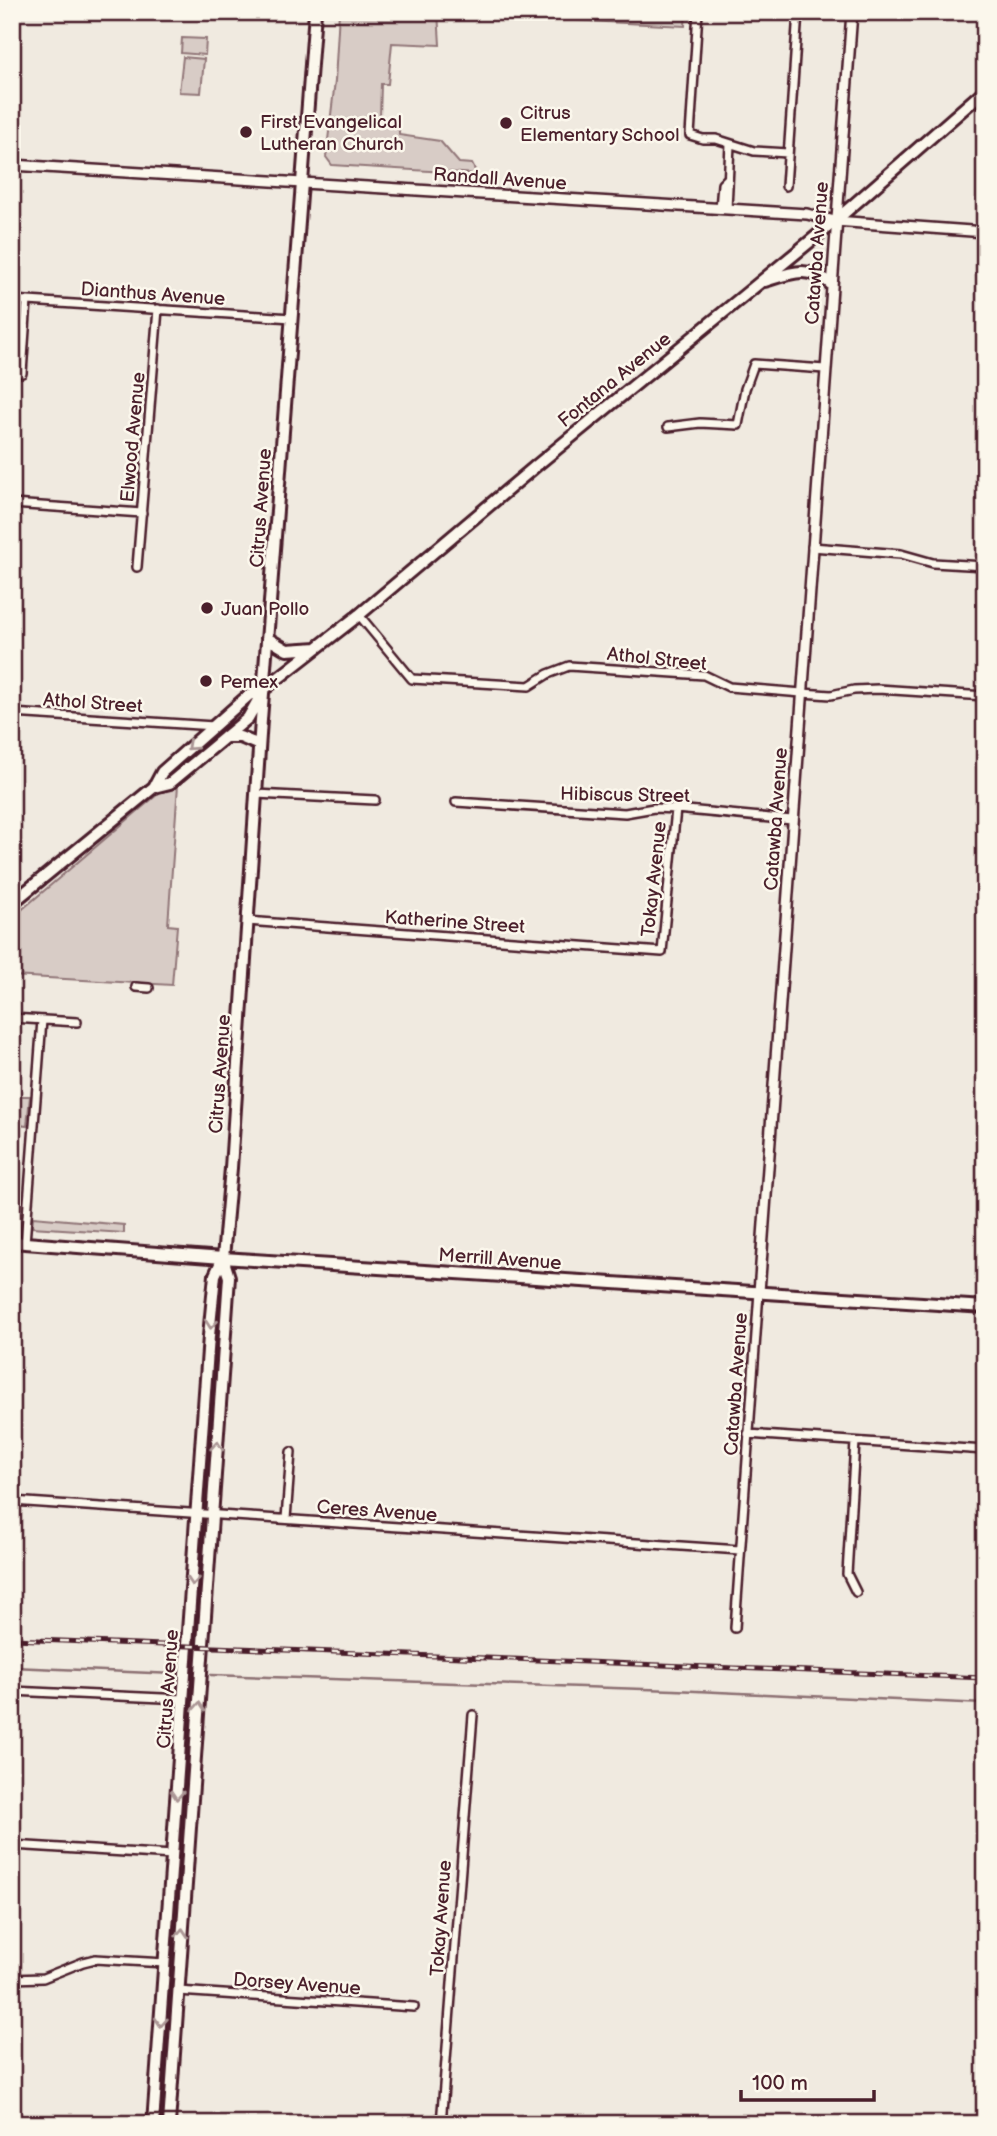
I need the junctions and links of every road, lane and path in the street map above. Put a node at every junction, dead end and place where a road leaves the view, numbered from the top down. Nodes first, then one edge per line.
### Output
1 (315, 12) edge
2 (698, 12) edge
3 (799, 12) edge
4 (852, 12) edge
5 (985, 90) edge
6 (730, 144) junction
7 (788, 153) junction
8 (12, 165) edge
9 (301, 183) junction
10 (786, 186) dead end
11 (724, 209) junction
12 (835, 221) junction
13 (985, 232) edge
14 (759, 283) junction
15 (831, 284) junction
16 (12, 300) edge
17 (27, 301) junction
18 (158, 309) junction
19 (292, 318) junction
20 (825, 369) junction
21 (22, 373) dead end
22 (668, 427) dead end
23 (12, 504) edge
24 (142, 513) junction
25 (812, 547) junction
26 (985, 566) edge
27 (137, 567) dead end
28 (359, 615) junction
29 (267, 638) junction
30 (317, 648) junction
31 (263, 690) junction
32 (802, 694) junction
33 (985, 696) edge
34 (12, 713) edge
35 (214, 726) junction
36 (225, 737) junction
37 (259, 745) junction
38 (154, 787) junction
39 (256, 794) junction
40 (375, 800) dead end
41 (456, 802) dead end
42 (676, 809) junction
43 (792, 820) junction
44 (12, 903) edge
45 (247, 921) junction
46 (662, 952) joint
47 (136, 987) dead end
48 (149, 988) dead end
49 (12, 1018) edge
50 (42, 1020) junction
51 (77, 1022) dead end
52 (12, 1242) edge
53 (25, 1242) junction
54 (223, 1258) junction
55 (759, 1292) junction
56 (985, 1307) edge
57 (748, 1434) junction
58 (855, 1442) junction
59 (985, 1450) edge
60 (291, 1452) dead end
61 (12, 1501) edge
62 (198, 1513) junction
63 (213, 1514) junction
64 (286, 1519) junction
65 (740, 1550) junction
66 (856, 1592) dead end
67 (735, 1628) dead end
68 (12, 1691) edge
69 (184, 1699) junction
70 (473, 1715) dead end
71 (12, 1845) edge
72 (173, 1855) junction
73 (165, 1963) junction
74 (12, 1979) edge
75 (178, 1991) junction
76 (414, 2007) dead end
77 (153, 2124) edge
78 (169, 2124) edge
79 (441, 2124) edge

1 - 9 main road, Citrus Avenue
2 - 6 street
3 - 7 street
4 - 12 street, Catawba Avenue
5 - 12 main road, Fontana Avenue
6 - 7 street
6 - 11 street
7 - 10 street
8 - 9 street, Randall Avenue
9 - 11 street, Randall Avenue
9 - 19 main road, Citrus Avenue
11 - 12 street, Randall Avenue
12 - 13 street, Randall Avenue
12 - 14 main road, Fontana Avenue
12 - 15 street, Catawba Avenue
14 - 15 main road
14 - 28 main road, Fontana Avenue
15 - 20 street, Catawba Avenue
16 - 17 street, Dianthus Avenue
17 - 18 street, Dianthus Avenue
17 - 21 street
18 - 19 street, Dianthus Avenue
18 - 24 street, Elwood Avenue
19 - 29 main road, Citrus Avenue
20 - 22 street
20 - 25 street, Catawba Avenue
23 - 24 street
24 - 27 street, Elwood Avenue
25 - 26 street
25 - 32 street, Catawba Avenue
28 - 30 main road, Fontana Avenue
28 - 32 street, Athol Street
29 - 30 main road
29 - 31 main road, Citrus Avenue
30 - 31 main road, Fontana Avenue
31 - 35 main road, Fontana Avenue
31 - 36 main road, Fontana Avenue
31 - 37 main road, Citrus Avenue
32 - 33 street, Athol Street
32 - 43 street, Catawba Avenue
34 - 35 street, Athol Street
35 -> 38 main road, Fontana Avenue
36 - 37 main road
36 - 38 main road, Fontana Avenue
37 - 39 main road, Citrus Avenue
38 - 44 main road, Fontana Avenue
39 - 40 street
39 - 45 main road, Citrus Avenue
41 - 42 street, Hibiscus Street
42 - 43 street, Hibiscus Street
42 - 46 street, Tokay Avenue
43 - 55 street, Catawba Avenue
45 - 46 street, Katherine Street
45 - 54 main road, Citrus Avenue
47 - 48 street
49 - 50 street
50 - 51 street
50 - 53 street
52 - 53 main road, Merrill Avenue
53 - 54 main road, Merrill Avenue
54 - 55 main road, Merrill Avenue
54 -> 62 main road, Citrus Avenue
63 -> 54 main road, Citrus Avenue
55 - 56 main road, Merrill Avenue
55 - 57 street, Catawba Avenue
57 - 58 street
57 - 65 street, Catawba Avenue
58 - 59 street
58 - 66 street
60 - 64 street
61 - 62 street, Ceres Avenue
62 - 63 street, Ceres Avenue
62 -> 69 main road, Citrus Avenue
63 - 64 street, Ceres Avenue
75 -> 63 main road, Citrus Avenue
64 - 65 street, Ceres Avenue
65 - 67 street, Catawba Avenue
68 - 69 street
69 -> 72 main road, Citrus Avenue
70 - 79 street, Tokay Avenue
71 - 72 street
72 - 73 main road, Citrus Avenue
73 - 74 street
73 -> 77 main road, Citrus Avenue
75 - 76 street, Dorsey Avenue
75 - 78 main road, Citrus Avenue

